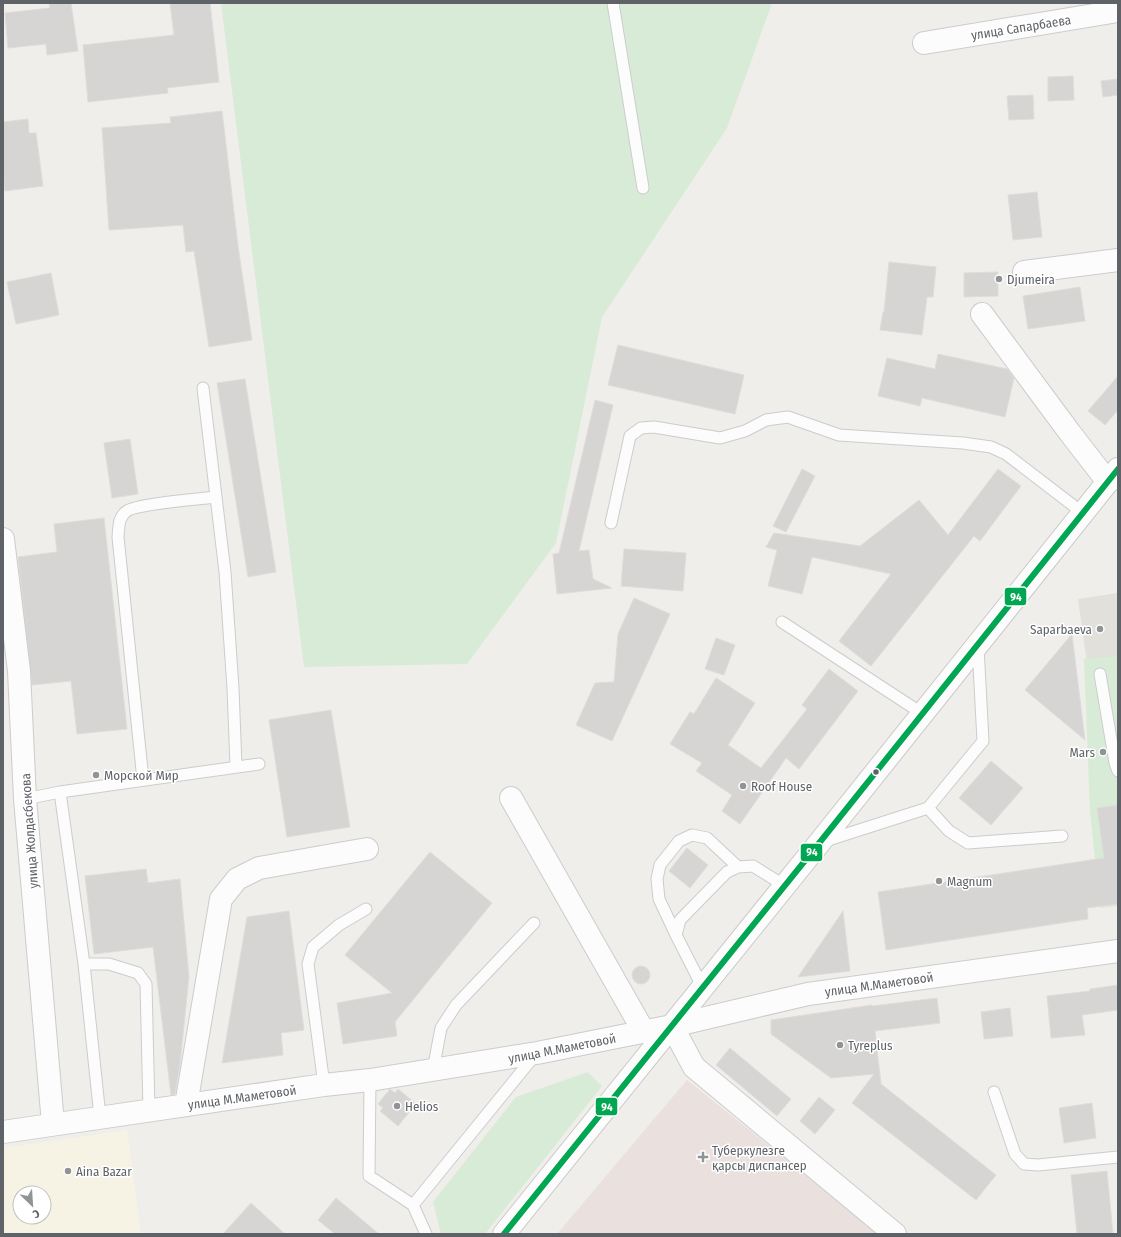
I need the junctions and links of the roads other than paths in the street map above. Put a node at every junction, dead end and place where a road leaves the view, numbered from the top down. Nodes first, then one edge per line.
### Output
1 (614, 3) edge
2 (1118, 11) edge
3 (924, 42) dead end
4 (643, 188) dead end
5 (1118, 260) edge
6 (1024, 272) dead end
7 (982, 314) dead end
8 (203, 388) dead end
9 (1111, 483) edge
10 (216, 497) junction
11 (1083, 513) junction
12 (611, 523) dead end
13 (3, 538) edge
14 (782, 622) dead end
15 (978, 644) junction
16 (1100, 674) dead end
17 (923, 714) junction
18 (259, 764) dead end
19 (236, 766) junction
20 (1118, 771) edge
21 (143, 780) junction
22 (60, 792) junction
23 (511, 798) dead end
24 (25, 800) junction
25 (928, 808) junction
26 (1062, 836) dead end
27 (820, 842) junction
28 (367, 849) dead end
29 (738, 867) junction
30 (785, 886) junction
31 (366, 910) dead end
32 (534, 923) dead end
33 (676, 936) junction
34 (1118, 951) edge
35 (84, 964) junction
36 (703, 988) junction
37 (672, 1026) junction
38 (644, 1032) junction
39 (537, 1053) junction
40 (433, 1070) junction
41 (370, 1080) junction
42 (324, 1085) junction
43 (994, 1092) dead end
44 (186, 1105) junction
45 (149, 1110) junction
46 (100, 1117) junction
47 (53, 1124) junction
48 (3, 1132) edge
49 (1118, 1157) edge
50 (413, 1205) junction
51 (426, 1234) edge
52 (504, 1234) edge
53 (895, 1234) edge

1 - 4 lane
2 - 3 street, улица Сапарбаева
5 - 6 street
7 - 9 street
8 - 10 lane
9 - 11 street
10 - 19 lane
10 - 21 lane
11 - 12 lane
11 - 15 street
13 - 24 street, улица Жолдасбекова
14 - 17 lane
15 - 17 street
15 - 25 lane
16 - 20 lane
17 - 27 street
18 - 19 lane
19 - 21 lane
21 - 22 lane
22 - 24 lane
22 - 35 lane
23 - 38 street
24 - 47 street, улица Жолдасбекова
25 - 26 lane
25 - 27 lane
27 - 30 street
28 - 44 street
29 - 30 lane
29 - 33 lane
29 - 33 lane
30 - 36 street
31 - 42 lane
32 - 40 lane
33 - 36 lane
34 - 37 street, улица М.Маметовой
35 - 45 lane
35 - 46 lane
36 - 37 street
37 - 38 street, улица М.Маметовой
37 - 52 street
37 - 53 street
38 - 39 street, улица М.Маметовой
39 - 40 street, улица М.Маметовой
39 - 50 lane
40 - 41 street, улица М.Маметовой
41 - 42 street, улица М.Маметовой
41 - 50 lane
42 - 44 street, улица М.Маметовой
43 - 49 lane
44 - 45 street, улица М.Маметовой
45 - 46 street, улица М.Маметовой
46 - 47 street, улица М.Маметовой
47 - 48 street, улица М.Маметовой
50 - 51 lane

